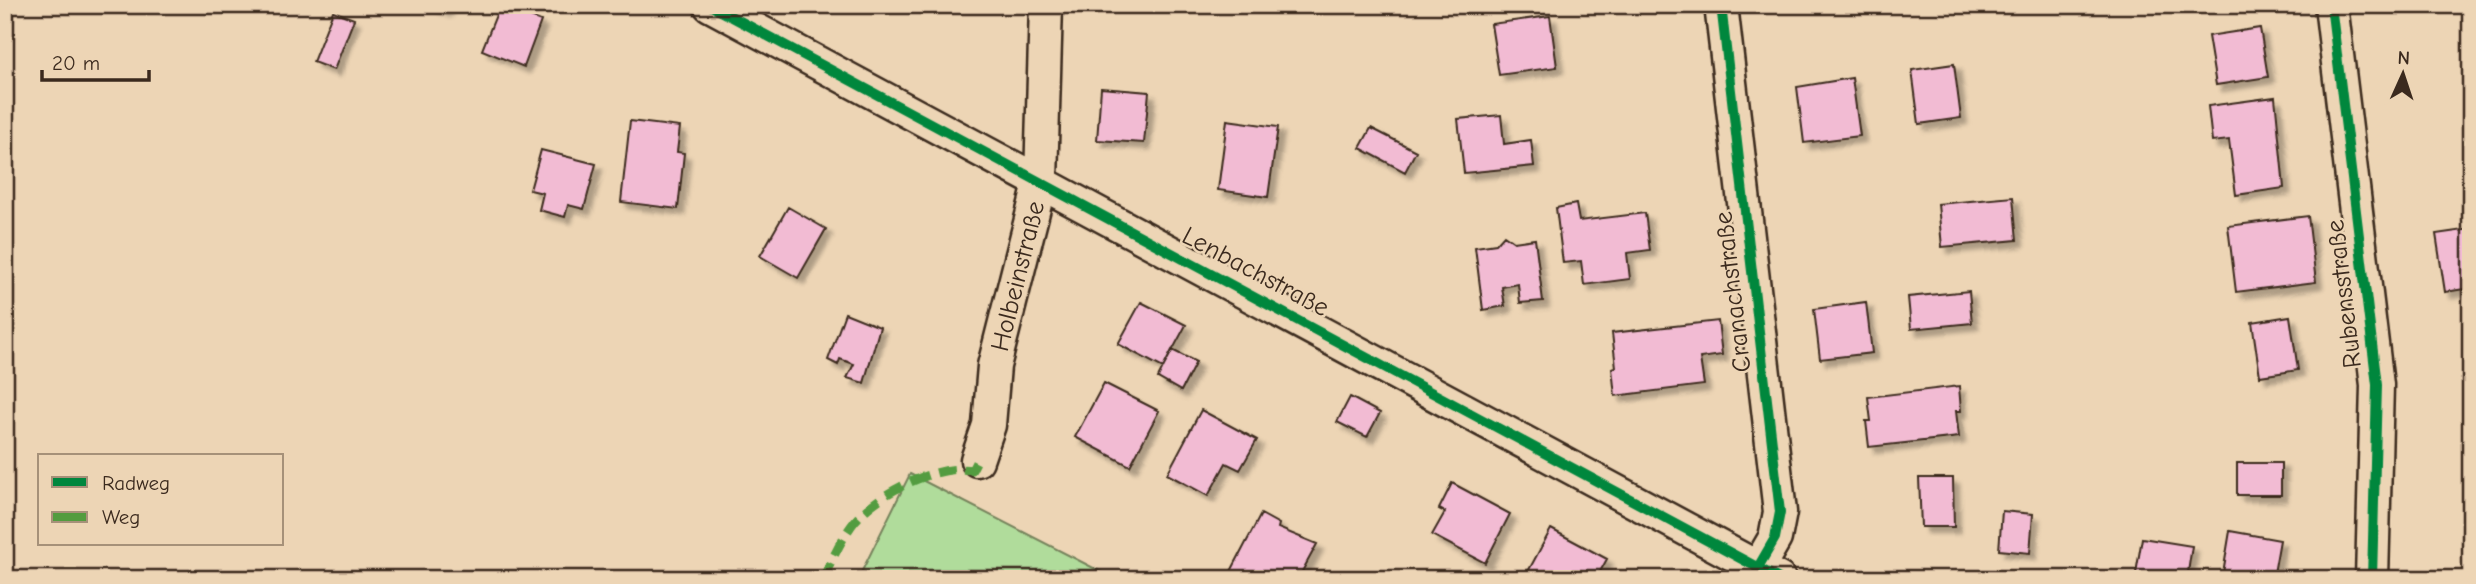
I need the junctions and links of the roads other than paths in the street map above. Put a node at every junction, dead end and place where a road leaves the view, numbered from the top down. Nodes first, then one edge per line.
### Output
1 (710, 5) edge
2 (1046, 5) edge
3 (1721, 5) edge
4 (2331, 5) edge
5 (1041, 180) junction
6 (977, 460) dead end
7 (1768, 574) edge
8 (2372, 579) edge

1 - 5 street, Lenbachstraße
2 - 5 street, Holbeinstraße
3 - 7 street, Cranachstraße
4 - 8 street, Rubensstraße
5 - 6 street, Holbeinstraße
5 - 7 street, Lenbachstraße

